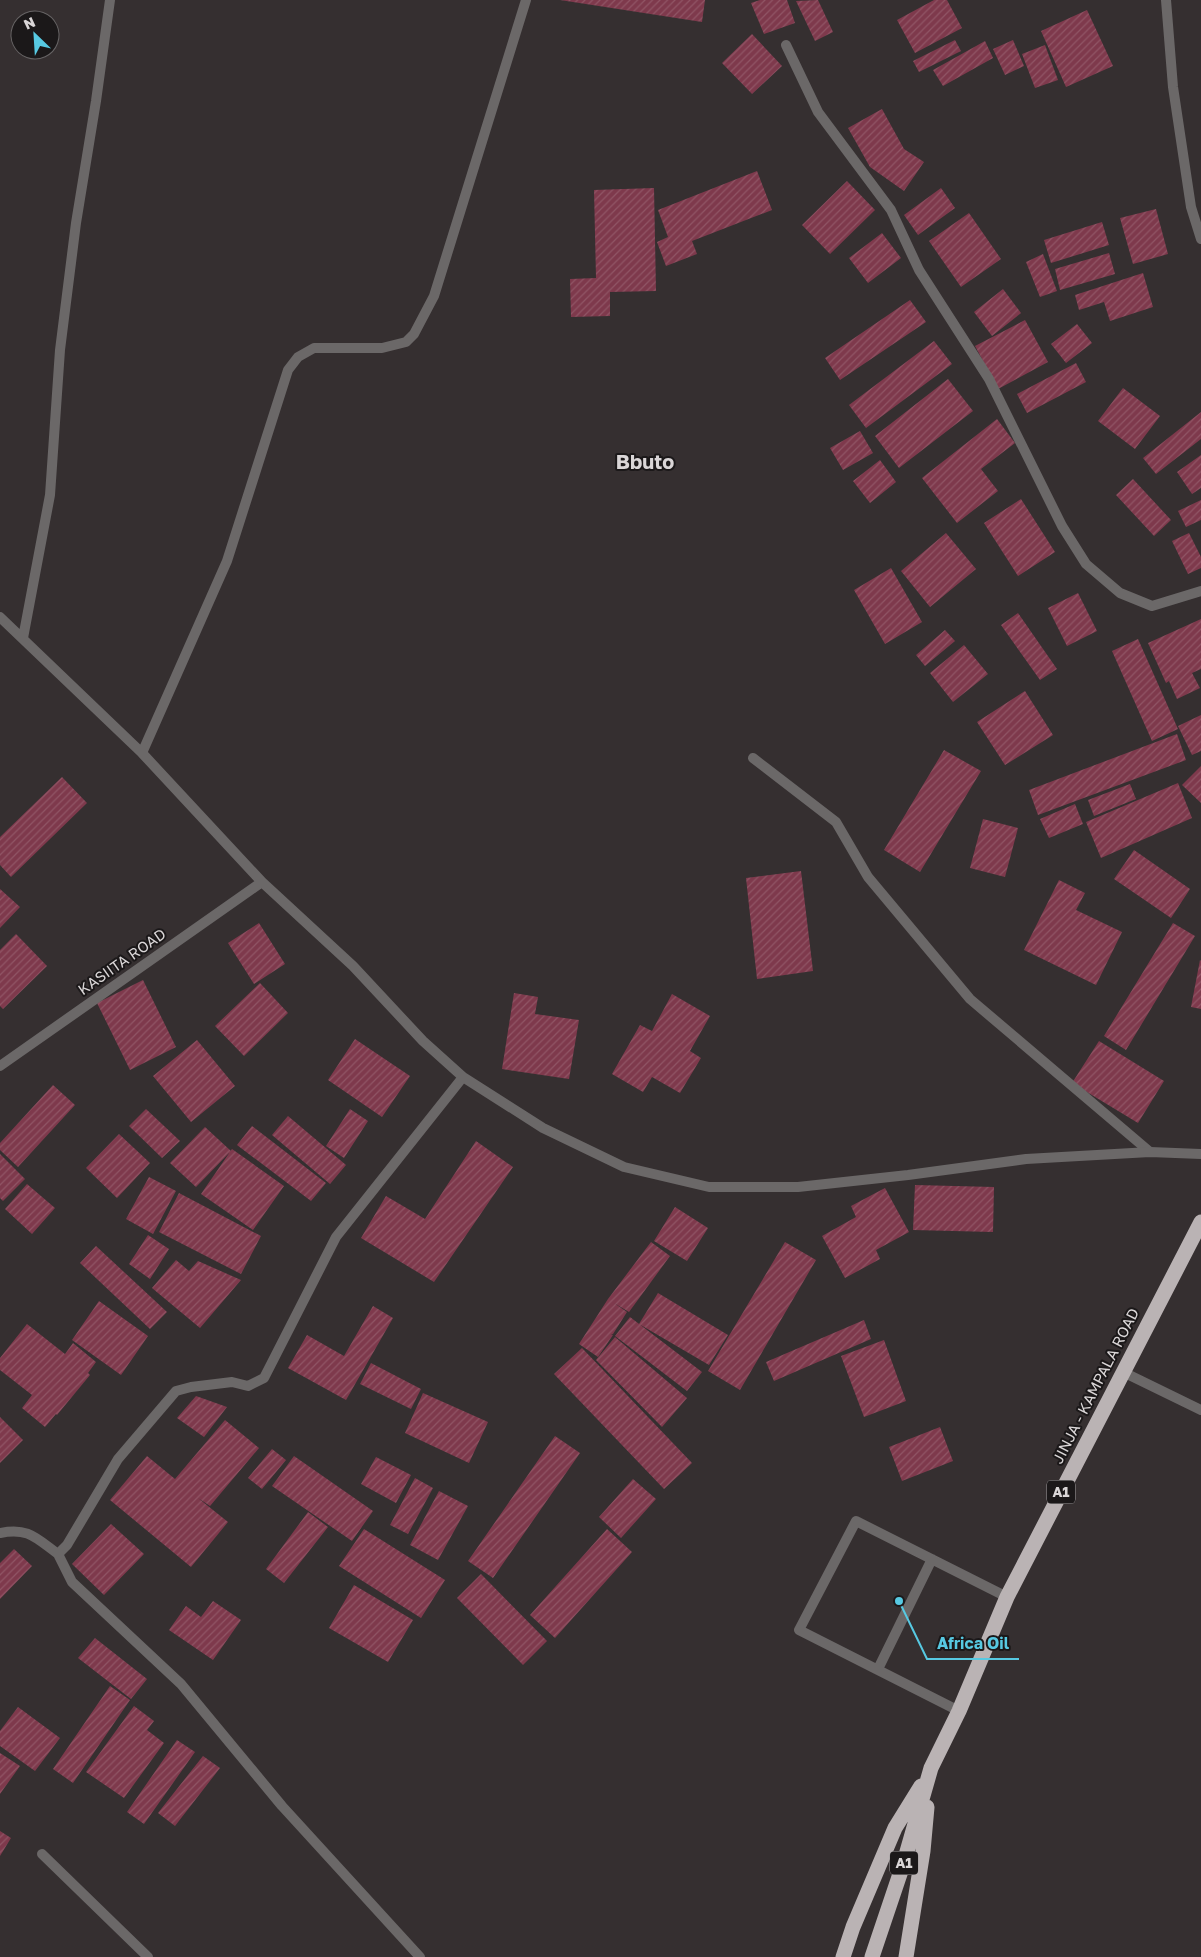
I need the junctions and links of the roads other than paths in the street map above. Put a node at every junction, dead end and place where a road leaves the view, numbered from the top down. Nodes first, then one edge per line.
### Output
1 (110, 0) edge
2 (526, 0) edge
3 (1166, 0) edge
4 (786, 45) dead end
5 (1201, 239) edge
6 (1201, 591) edge
7 (0, 617) edge
8 (23, 638) junction
9 (142, 753) junction
10 (753, 758) dead end
11 (262, 882) junction
12 (0, 1066) edge
13 (463, 1078) junction
14 (1150, 1152) junction
15 (1201, 1154) edge
16 (1201, 1222) edge
17 (1123, 1372) junction
18 (1201, 1410) edge
19 (0, 1533) edge
20 (58, 1554) junction
21 (932, 1559) junction
22 (1008, 1597) junction
23 (878, 1669) junction
24 (959, 1711) junction
25 (931, 1768) junction
26 (42, 1854) dead end
27 (148, 1957) edge
28 (420, 1957) edge
29 (843, 1957) edge
30 (872, 1957) edge
31 (906, 1957) edge

1 - 8 street
2 - 9 street
3 - 5 street
4 - 6 street
7 - 8 street
8 - 9 street
9 - 11 street
10 - 14 street
11 - 12 street, KASIITA ROAD
11 - 13 street
13 - 14 street
13 - 20 street
14 - 15 street
16 - 17 highway, JINJA - KAMPALA ROAD / A1
17 - 18 street
17 - 22 highway, JINJA - KAMPALA ROAD / A1
19 - 20 street
20 - 28 street
21 - 22 street
21 - 23 street
21 - 23 street
22 - 24 highway, JINJA - KAMPALA ROAD / A1
23 - 24 street
24 - 25 highway, JINJA - KAMPALA ROAD / A1
25 - 29 highway
25 - 30 highway, JINJA - KAMPALA ROAD / A1
25 - 31 highway
26 - 27 street

